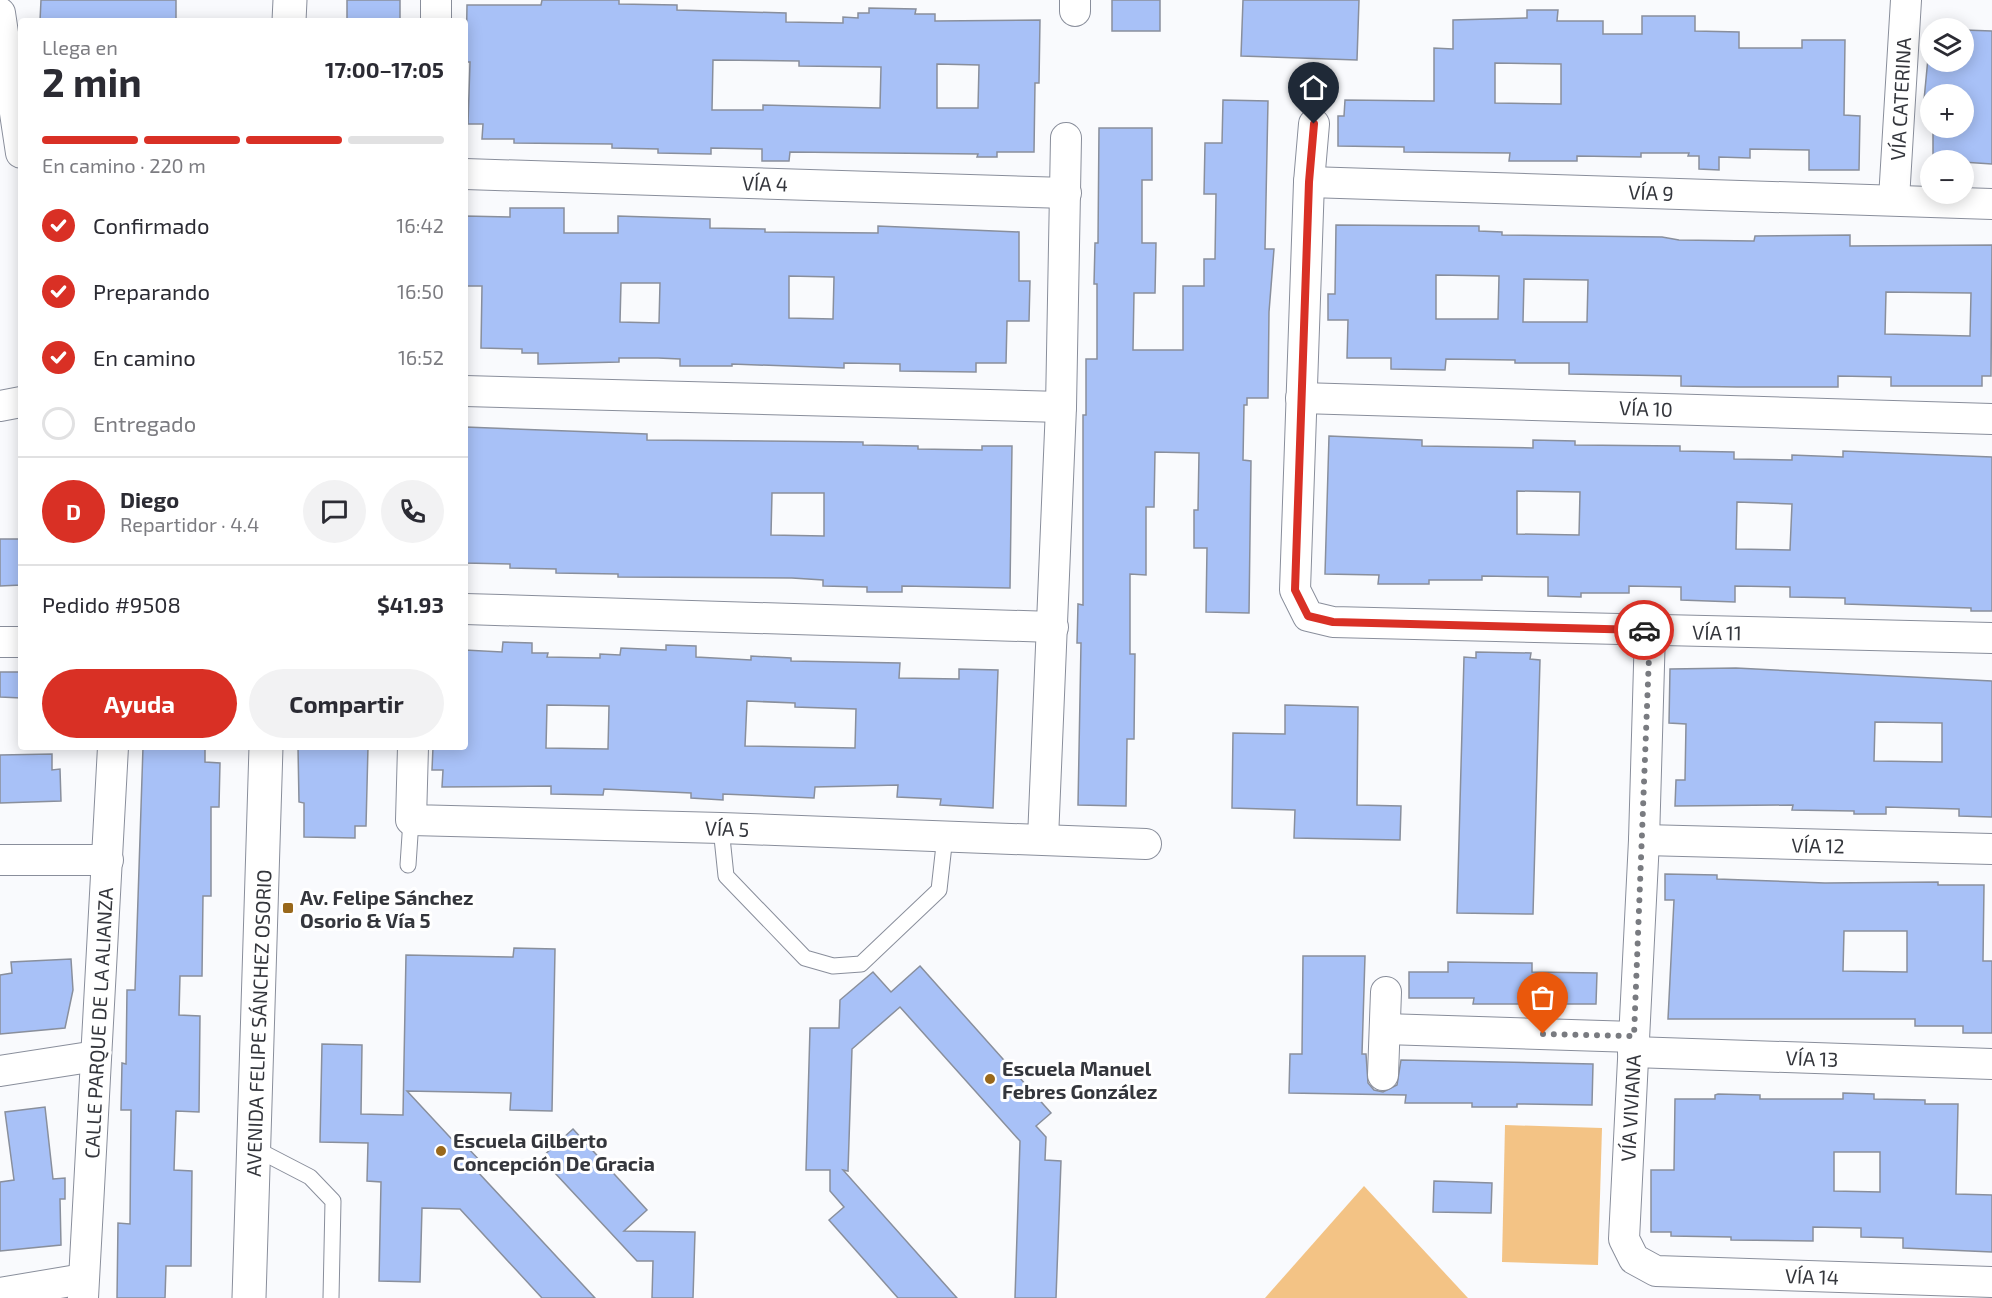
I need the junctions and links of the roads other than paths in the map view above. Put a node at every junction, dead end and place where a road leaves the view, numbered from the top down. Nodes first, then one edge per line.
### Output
1 (290, 0) edge
2 (436, 0) edge
3 (1906, 0) edge
4 (0, 13) edge
5 (289, 18) edge
6 (436, 18) edge
7 (1314, 124) dead end
8 (18, 133) edge
9 (1066, 138) dead end
10 (468, 174) edge
11 (1309, 182) junction
12 (1066, 193) junction
13 (1894, 199) junction
14 (1992, 204) edge
15 (468, 391) edge
16 (1300, 398) junction
17 (18, 403) edge
18 (0, 406) edge
19 (1061, 408) junction
20 (1992, 419) edge
21 (468, 609) edge
22 (1053, 627) junction
23 (1650, 631) junction
24 (1992, 638) edge
25 (0, 642) edge
26 (18, 642) edge
27 (113, 750) edge
28 (266, 750) edge
29 (413, 750) edge
30 (411, 820) junction
31 (721, 828) junction
32 (945, 836) junction
33 (1043, 839) junction
34 (1644, 840) junction
35 (1146, 844) dead end
36 (1992, 849) edge
37 (0, 860) edge
38 (108, 860) junction
39 (408, 865) dead end
40 (1386, 993) dead end
41 (1384, 1029) junction
42 (1633, 1044) junction
43 (96, 1056) junction
44 (1992, 1065) edge
45 (0, 1071) edge
46 (1383, 1075) dead end
47 (254, 1148) junction
48 (1634, 1259) joint
49 (1992, 1282) edge
50 (83, 1289) edge
51 (0, 1293) edge
52 (249, 1298) edge
53 (331, 1298) edge

1 - 5 street
2 - 6 street
3 - 13 street, VÍA CATERINA
4 - 8 street
7 - 11 street, VÍA 11
9 - 12 street
10 - 12 street, VÍA 4
11 - 13 street, VÍA 9
11 - 16 street, VÍA 11
12 - 19 street
13 - 14 street, VÍA 9
15 - 19 street
16 - 20 street, VÍA 10
16 - 23 street, VÍA 11
17 - 18 street
19 - 22 street
21 - 22 street
22 - 33 street
23 - 24 street, VÍA 11
23 - 34 street, VÍA VIVIANA
25 - 26 street
27 - 38 street, CALLE PARQUE DE LA ALIANZA
28 - 47 street, AVENIDA FELIPE SÁNCHEZ OSORIO
29 - 30 street
30 - 31 street, VÍA 5
30 - 39 lane
31 - 32 street, VÍA 5
31 - 32 lane
32 - 33 street, VÍA 5
33 - 35 street, VÍA 5
34 - 36 street, VÍA 12
34 - 42 street, VÍA VIVIANA
37 - 38 street
38 - 43 street, CALLE PARQUE DE LA ALIANZA
40 - 41 street
41 - 42 street, VÍA 13
41 - 46 street
42 - 44 street, VÍA 13
42 - 48 street, VÍA VIVIANA
43 - 45 street
43 - 50 street, CALLE PARQUE DE LA ALIANZA
47 - 52 street, AVENIDA FELIPE SÁNCHEZ OSORIO
47 - 53 lane
48 - 49 street, VÍA 14
50 - 51 street

